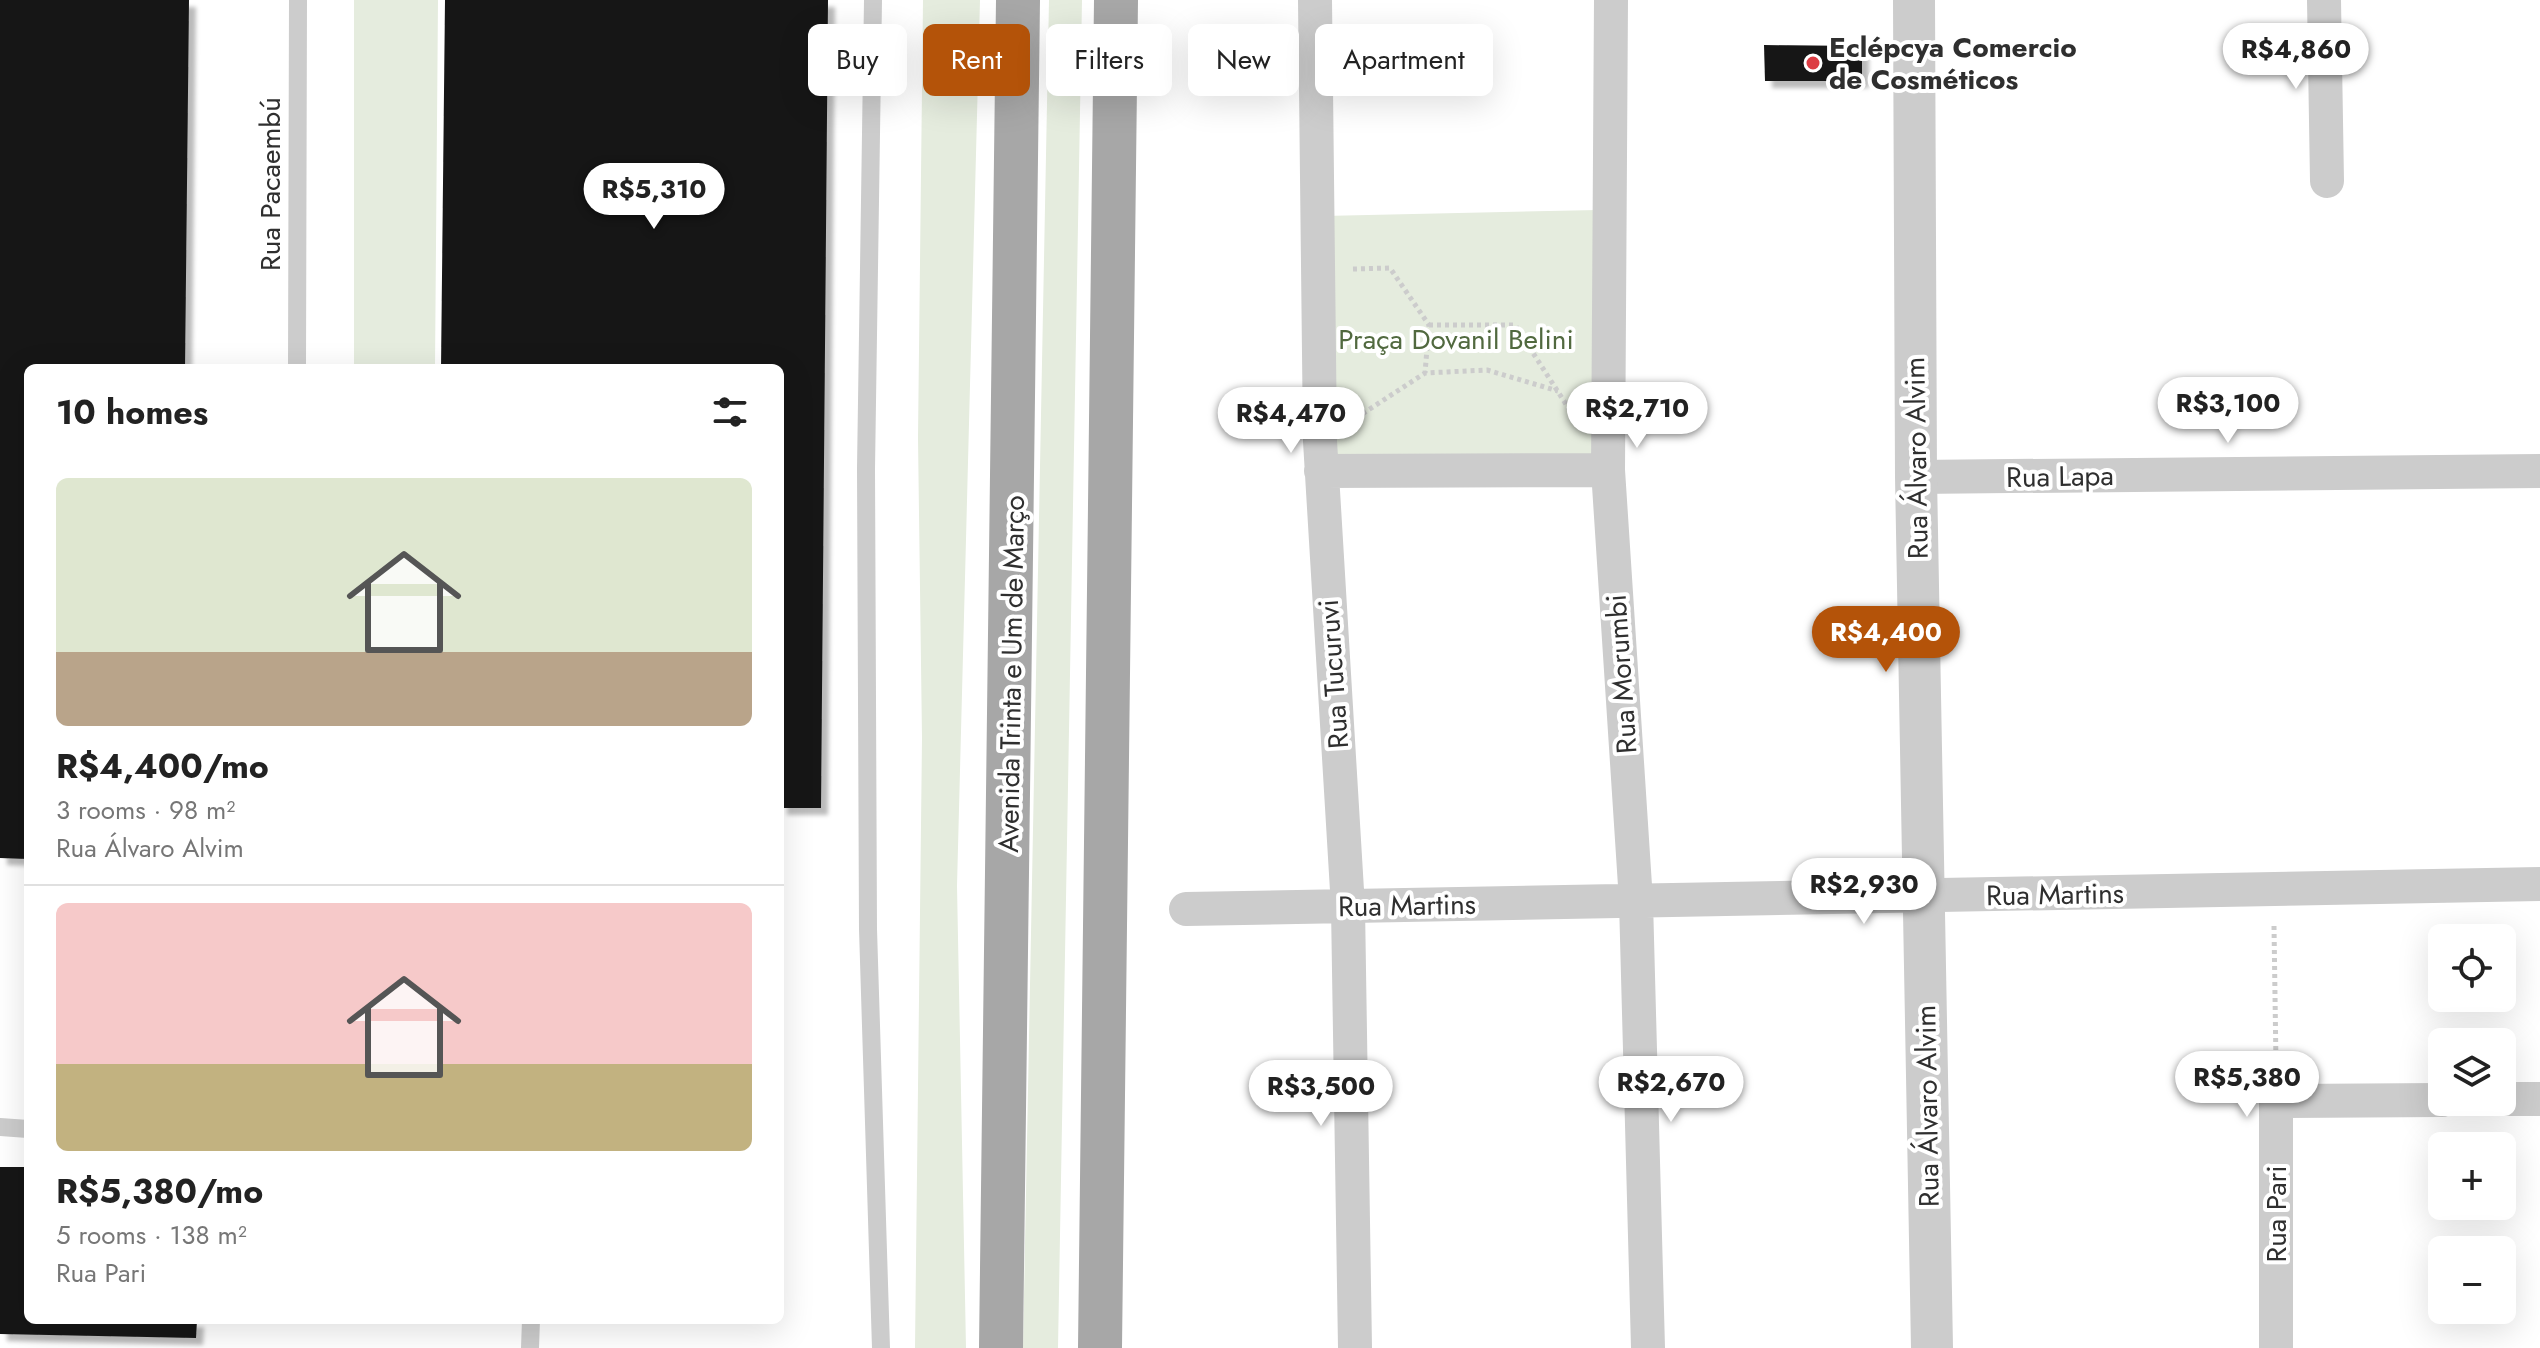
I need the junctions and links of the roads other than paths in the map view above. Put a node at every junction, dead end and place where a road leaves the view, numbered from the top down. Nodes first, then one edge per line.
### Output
1 (298, 0) edge
2 (873, 0) edge
3 (1018, 0) edge
4 (1116, 0) edge
5 (1315, 0) edge
6 (1611, 0) edge
7 (1914, 0) edge
8 (2324, 0) edge
9 (2327, 181) dead end
10 (297, 364) edge
11 (1320, 456) junction
12 (1608, 470) junction
13 (2540, 471) edge
14 (1916, 477) junction
15 (2540, 884) edge
16 (1922, 896) junction
17 (1636, 901) junction
18 (1348, 907) junction
19 (1186, 909) dead end
20 (2516, 1099) edge
21 (2540, 1099) edge
22 (2428, 1100) edge
23 (0, 1127) edge
24 (24, 1129) edge
25 (531, 1324) edge
26 (530, 1348) edge
27 (881, 1348) edge
28 (1001, 1348) edge
29 (1100, 1348) edge
30 (1355, 1348) edge
31 (1648, 1348) edge
32 (1932, 1348) edge
33 (2276, 1348) edge

1 - 10 lane, Rua Pacaembú
2 - 27 lane
3 - 28 main road, Avenida Trinta e Um de Março
4 - 29 main road
5 - 11 street, Rua Tucuruvi
6 - 12 street, Rua Morumbi
7 - 14 street, Rua Álvaro Alvim
8 - 9 street
11 - 12 street
11 - 18 street, Rua Tucuruvi
12 - 17 street, Rua Morumbi
13 - 14 street, Rua Lapa
14 - 16 street, Rua Álvaro Alvim
15 - 16 street, Rua Martins
16 - 17 street, Rua Martins
16 - 32 street, Rua Álvaro Alvim
17 - 18 street, Rua Martins
17 - 31 street, Rua Morumbi
18 - 19 street, Rua Martins
18 - 30 street, Rua Tucuruvi
20 - 21 street
22 - 33 street, Rua Pari
23 - 24 lane
25 - 26 lane

